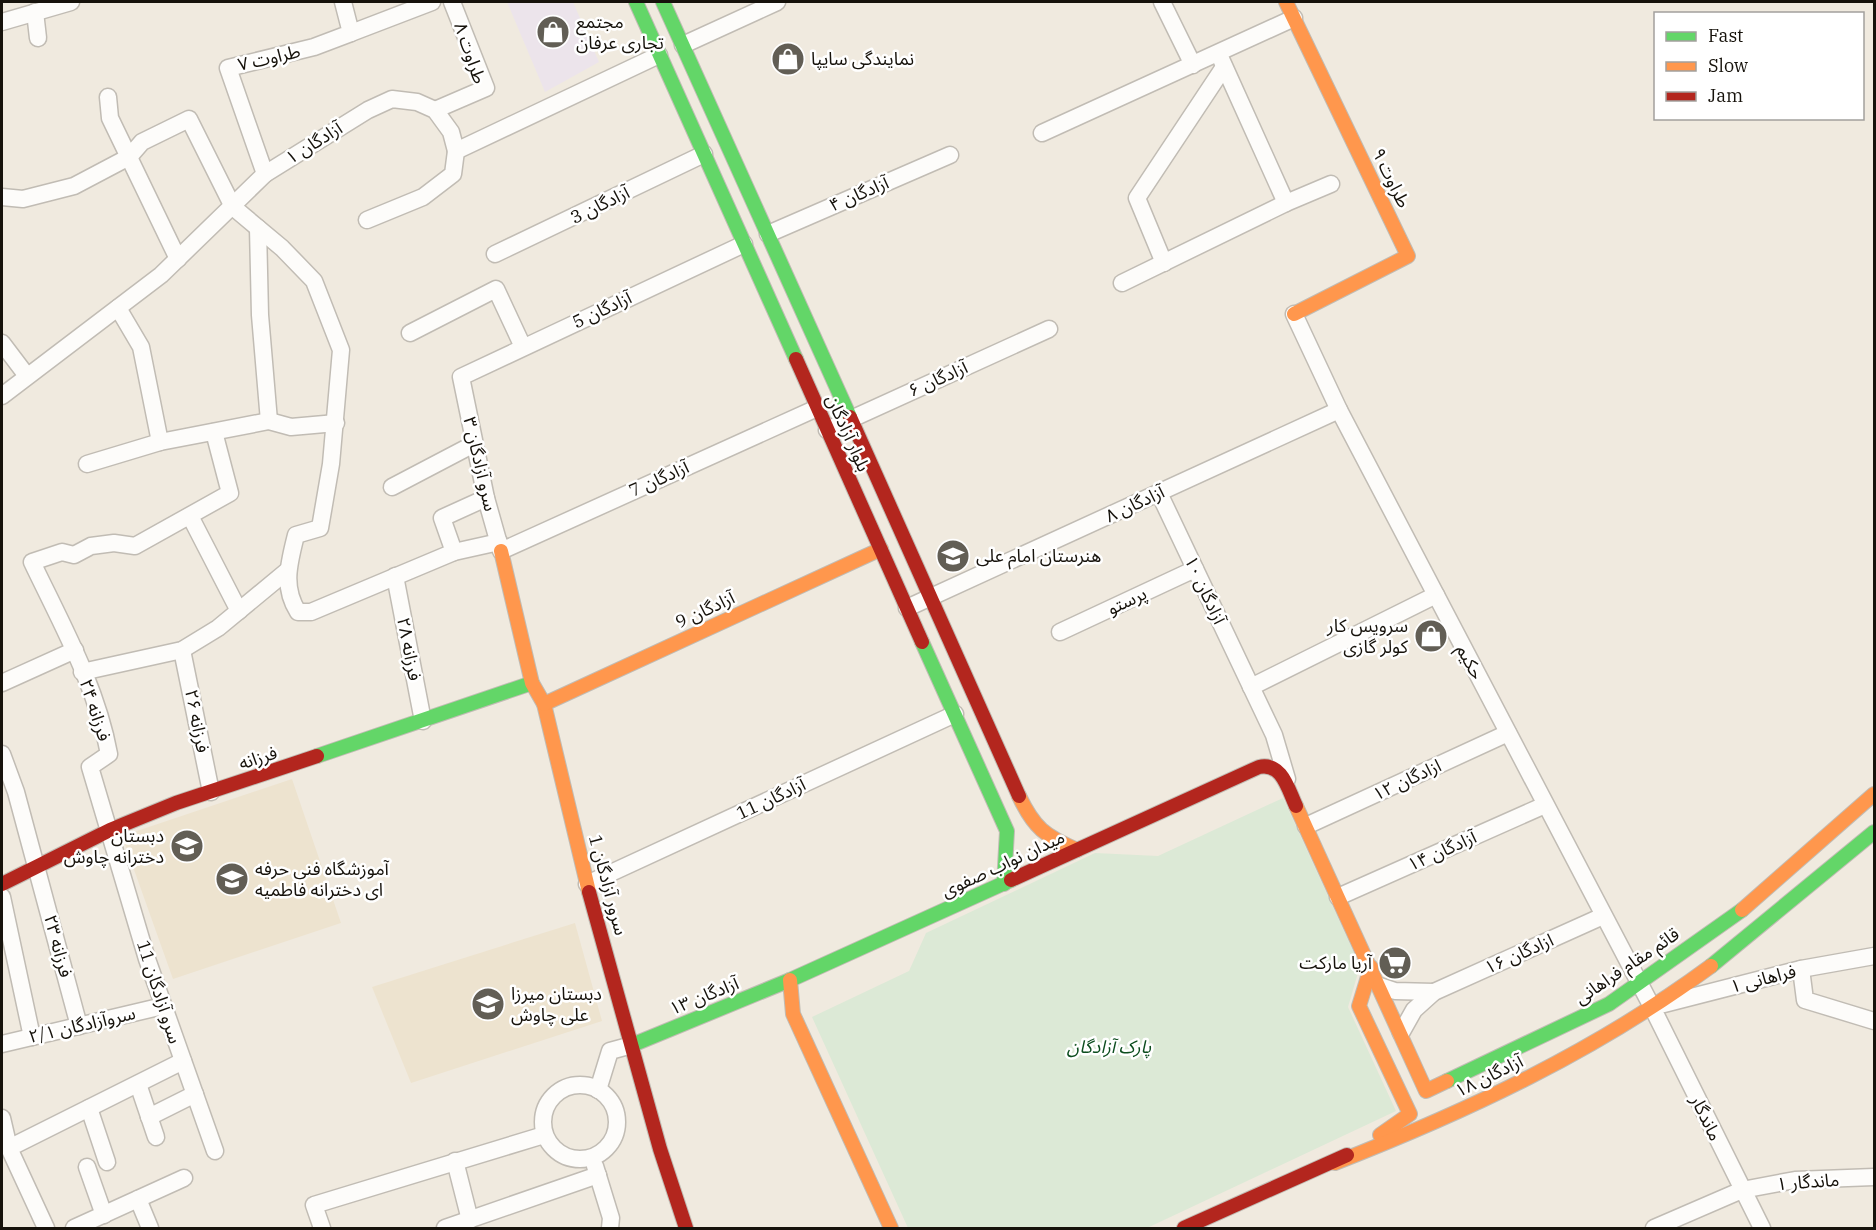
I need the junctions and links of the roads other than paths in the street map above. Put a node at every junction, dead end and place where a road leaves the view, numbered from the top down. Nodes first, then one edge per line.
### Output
1 (71, 2) edge
2 (343, 2) edge
3 (432, 2) edge
4 (452, 2) edge
5 (636, 2) edge
6 (663, 2) edge
7 (777, 2) edge
8 (1162, 2) edge
9 (1286, 2) edge
10 (35, 12) junction
11 (1294, 18) junction
12 (2, 22) edge
13 (351, 33) junction
14 (38, 38) dead end
15 (683, 45) junction
16 (659, 55) junction
17 (1221, 60) junction
18 (1193, 65) junction
19 (108, 97) dead end
20 (435, 110) junction
21 (1042, 134) dead end
22 (456, 151) junction
23 (704, 154) junction
24 (951, 155) dead end
25 (129, 157) junction
26 (265, 174) junction
27 (1331, 184) dead end
28 (2, 196) edge
29 (1286, 203) junction
30 (233, 207) junction
31 (367, 220) dead end
32 (258, 228) junction
33 (768, 234) junction
34 (744, 244) junction
35 (495, 254) dead end
36 (178, 259) junction
37 (1164, 263) junction
38 (1122, 283) dead end
39 (118, 308) junction
40 (1294, 314) joint
41 (1049, 329) dead end
42 (410, 333) dead end
43 (2, 343) edge
44 (523, 347) junction
45 (27, 376) junction
46 (461, 377) joint
47 (2, 396) edge
48 (817, 408) junction
49 (1339, 410) junction
50 (852, 418) junction
51 (269, 421) junction
52 (336, 423) junction
53 (827, 430) junction
54 (214, 432) junction
55 (160, 442) junction
56 (474, 444) junction
57 (87, 464) dead end
58 (392, 488) dead end
59 (1159, 493) junction
60 (486, 498) junction
61 (190, 516) junction
62 (500, 546) junction
63 (881, 549) junction
64 (454, 552) junction
65 (1195, 569) junction
66 (287, 571) junction
67 (395, 576) junction
68 (1436, 595) junction
69 (930, 597) junction
70 (907, 608) junction
71 (239, 611) junction
72 (1060, 632) dead end
73 (75, 650) junction
74 (182, 650) junction
75 (82, 672) junction
76 (2, 683) edge
77 (532, 683) junction
78 (1251, 687) junction
79 (544, 704) junction
80 (955, 714) junction
81 (423, 721) junction
82 (1508, 734) junction
83 (1274, 735) junction
84 (2, 754) edge
85 (1244, 772) junction
86 (211, 792) junction
87 (1875, 794) edge
88 (1293, 798) junction
89 (1545, 805) junction
90 (1030, 819) junction
91 (1306, 826) junction
92 (110, 830) junction
93 (1007, 831) junction
94 (1875, 832) edge
95 (1077, 850) junction
96 (36, 866) junction
97 (2, 884) edge
98 (587, 884) junction
99 (1004, 884) junction
100 (2, 897) edge
101 (1338, 897) junction
102 (1603, 916) junction
103 (1875, 956) edge
104 (1371, 967) junction
105 (1801, 969) junction
106 (790, 981) junction
107 (1638, 984) junction
108 (1380, 986) junction
109 (1434, 992) junction
110 (163, 1006) junction
111 (1652, 1007) junction
112 (1875, 1021) edge
113 (79, 1026) junction
114 (1401, 1033) junction
115 (32, 1037) junction
116 (2, 1044) edge
117 (632, 1044) junction
118 (183, 1061) junction
119 (138, 1084) junction
120 (598, 1090) junction
121 (195, 1094) junction
122 (89, 1108) junction
123 (149, 1117) junction
124 (3, 1127) edge
125 (544, 1135) junction
126 (156, 1137) dead end
127 (9, 1148) junction
128 (215, 1151) dead end
129 (593, 1157) junction
130 (455, 1161) junction
131 (107, 1162) dead end
132 (1335, 1163) junction
133 (87, 1167) dead end
134 (598, 1176) junction
135 (1875, 1177) edge
136 (184, 1178) dead end
137 (1742, 1190) junction
138 (138, 1199) junction
139 (1244, 1200) junction
140 (104, 1215) junction
141 (470, 1220) junction
142 (1232, 1222) dead end
143 (46, 1228) edge
144 (74, 1228) edge
145 (150, 1228) edge
146 (322, 1228) edge
147 (445, 1228) edge
148 (610, 1228) edge
149 (686, 1228) edge
150 (891, 1228) edge
151 (1184, 1228) edge
152 (1654, 1228) edge
153 (1762, 1228) edge

1 - 10 street
2 - 13 street
3 - 13 street
4 - 20 street, طراوت ۸
5 - 16 main road, بلوار آزادگان
6 - 15 main road, بلوار آزادگان
7 - 15 street
8 - 18 street
9 - 11 main road, طراوت ۹
10 - 12 street
10 - 14 street
11 - 17 street
11 - 40 main road, طراوت ۹
13 - 26 street, طراوت ۷
15 - 16 main road
15 - 33 main road, بلوار آزادگان
16 - 22 street
16 - 23 main road, بلوار آزادگان
17 - 18 street
17 - 29 street
17 - 37 street
18 - 21 street
19 - 25 street
20 - 22 street
20 - 26 street, آزادگان ۱
22 - 31 street
23 - 34 main road, بلوار آزادگان
23 - 35 street, آزادگان 3
24 - 33 street, آزادگان ۴
25 - 28 street
25 - 30 street
25 - 36 street
26 - 30 street, آزادگان ۱
27 - 29 street
29 - 37 street
30 - 32 street
30 - 36 street, آزادگان ۱
32 - 51 street
32 - 52 street
33 - 34 main road
33 - 50 main road, بلوار آزادگان
34 - 44 street, آزادگان 5
34 - 48 main road, بلوار آزادگان
36 - 39 street, آزادگان ۱
37 - 38 street
39 - 45 street, آزادگان ۱
39 - 55 street
40 - 49 street, حکیم
41 - 50 street, آزادگان ۶
42 - 44 street
43 - 45 street
44 - 46 street, آزادگان 5
45 - 47 street, آزادگان ۱
46 - 56 street, سرو آزادگان ۳
48 - 53 main road, بلوار آزادگان
48 - 62 street, آزادگان 7
49 - 59 street, آزادگان ۸
49 - 68 street, حکیم
50 - 53 street, آزادگان ۶
50 - 69 main road, بلوار آزادگان
51 - 52 street
51 - 54 street
52 - 66 street
53 - 63 main road, بلوار آزادگان
54 - 55 street
54 - 61 street
55 - 57 street
56 - 58 street
56 - 60 street, سرو آزادگان ۳
59 - 65 street, آزادگان ۱۰
59 - 69 street, آزادگان ۸
60 - 62 street, سرو آزادگان ۳
60 - 64 street
61 - 71 street
61 - 73 street, فرزانه ۲۴
62 - 64 street, آزادگان 7
62 - 77 main road, سرور آزادگان 1
63 - 70 main road, بلوار آزادگان
63 - 79 main road, آزادگان 9
64 - 67 street, آزادگان 7
65 - 72 street, پرستو
65 - 78 street, آزادگان ۱۰
66 - 67 street, آزادگان 7
66 - 71 street
67 - 81 street, فرزانه ۲۸
68 - 78 street
68 - 82 street, حکیم
69 - 70 street, آزادگان ۸
69 - 90 main road, بلوار آزادگان
70 - 80 main road, بلوار آزادگان
71 - 74 street
73 - 75 street, فرزانه ۲۴
73 - 76 street
74 - 75 street
74 - 86 street, فرزانه ۲۶
75 - 92 street, فرزانه ۲۴
77 - 79 main road, سرور آزادگان 1
77 - 81 main road, فرزانه
78 - 83 street, آزادگان ۱۰
79 - 98 main road, سرور آزادگان 1
80 - 93 main road, بلوار آزادگان
80 - 98 street, آزادگان 11
81 - 86 main road, فرزانه
82 - 89 street, حکیم
82 - 91 street, ازادگان ۱۲
83 - 85 street
83 - 88 street, آزادگان ۱۰
84 - 96 street, فرزانه ۲۳
85 - 88 main road, میدان نواب صفوی
85 - 95 main road, میدان نواب صفوی
86 - 92 main road, فرزانه
87 - 107 main road, قائم مقام فراهانی
88 - 91 main road, میدان نواب صفوی
89 - 101 street, آزادگان ۱۴
89 - 102 street, حکیم
90 - 93 main road
90 - 95 main road, بلوار آزادگان
91 - 101 main road, میدان نواب صفوی
92 - 96 main road, فرزانه
92 - 110 street, سرو آزادگان 11
93 - 99 main road, بلوار آزادگان
94 - 111 main road
95 - 99 main road, میدان نواب صفوی
96 - 97 main road, فرزانه
96 - 113 street, فرزانه ۲۳
98 - 117 main road, سرور آزادگان 1
99 - 106 main road, میدان نواب صفوی
100 - 115 street
101 - 104 main road, میدان نواب صفوی
102 - 107 street, حکیم
102 - 109 street, ازادگان ۱۶
103 - 105 street, فراهانی ۱
104 - 108 main road, میدان نواب صفوی
104 - 132 main road
105 - 111 street, فراهانی ۱
105 - 112 street
106 - 117 main road, آزادگان ۱۳
106 - 150 main road
107 - 111 street, حکیم
107 - 114 main road, قائم مقام فراهانی
108 - 109 street, ازادگان ۱۶
108 - 114 main road, میدان نواب صفوی
109 - 114 street, ازادگان ۱۶
110 - 113 street, ۲/۱ سروآزادگان
110 - 118 street, سرو آزادگان 11
111 - 132 main road, آزادگان ۱۸
111 - 137 street, ماندگار
113 - 115 street, ۲/۱ سروآزادگان
115 - 116 street, ۲/۱ سروآزادگان
117 - 120 street
117 - 149 main road, سرور آزادگان 1
118 - 119 street
118 - 121 street, سرو آزادگان 11
119 - 122 street
119 - 123 street
120 - 125 street
120 - 129 street
121 - 123 street
121 - 128 street, سرو آزادگان 11
122 - 127 street
122 - 131 street
123 - 126 street
124 - 127 street
125 - 129 street
125 - 130 street
127 - 143 street
129 - 134 street
130 - 141 street
130 - 146 street
132 - 139 main road
133 - 140 street
134 - 141 street
134 - 148 street
135 - 137 street, ماندگار ۱
136 - 138 street
137 - 152 street, ماندگار ۱
137 - 153 street, ماندگار
138 - 140 street
138 - 145 street
139 - 142 main road
139 - 151 main road
140 - 144 street
141 - 147 street

